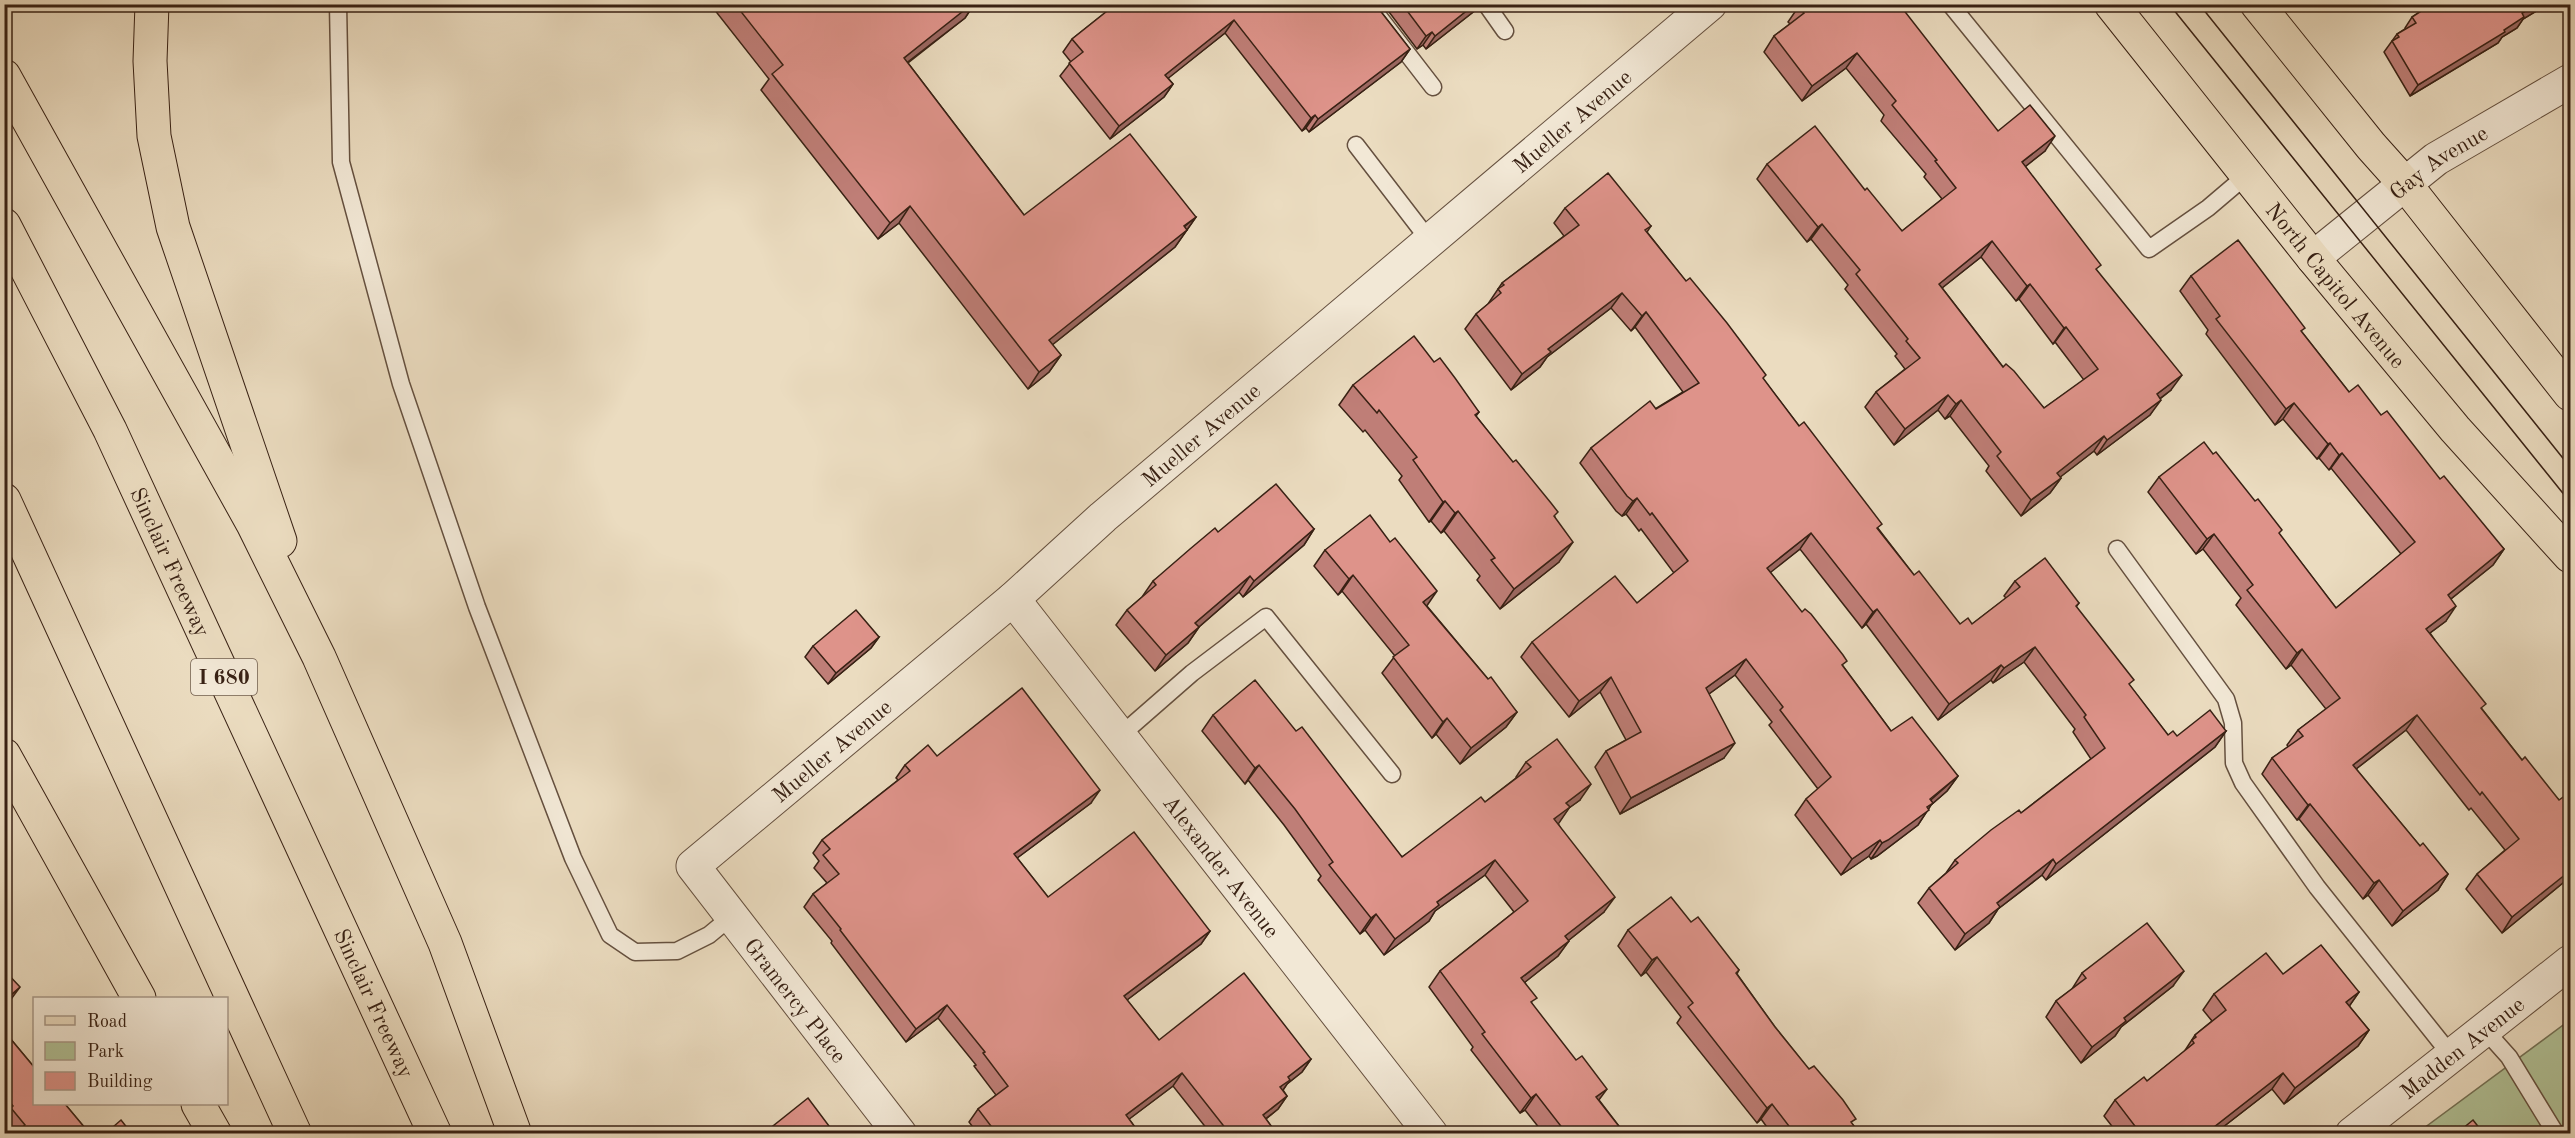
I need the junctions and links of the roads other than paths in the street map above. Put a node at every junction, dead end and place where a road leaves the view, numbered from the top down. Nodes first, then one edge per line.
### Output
1 (152, 4) edge
2 (338, 4) edge
3 (1369, 4) edge
4 (1486, 4) edge
5 (1710, 4) edge
6 (1950, 4) edge
7 (2111, 4) edge
8 (2257, 4) edge
9 (1505, 31) dead end
10 (4, 75) edge
11 (2571, 81) edge
12 (1432, 87) dead end
13 (1356, 145) dead end
14 (2248, 174) junction
15 (2405, 184) junction
16 (4, 225) edge
17 (1429, 240) junction
18 (2313, 258) junction
19 (2571, 394) edge
20 (4, 500) edge
21 (2117, 549) dead end
22 (2571, 556) edge
23 (1013, 599) junction
24 (319, 657) junction
25 (1121, 735) junction
26 (4, 755) edge
27 (1392, 774) dead end
28 (693, 866) joint
29 (732, 916) junction
30 (2571, 962) edge
31 (138, 997) edge
32 (2484, 1029) junction
33 (2451, 1055) junction
34 (199, 1105) edge
35 (215, 1134) edge
36 (295, 1134) edge
37 (435, 1134) edge
38 (515, 1134) edge
39 (900, 1134) edge
40 (1431, 1134) edge
41 (2352, 1134) edge
42 (2556, 1134) edge

1 - 24 main road
2 - 29 lane
3 - 12 lane
4 - 9 lane
5 - 17 street, Mueller Avenue
6 - 14 lane
7 - 14 main road, North Capitol Avenue
8 - 15 main road
10 - 24 main road
11 - 15 street, Gay Avenue
13 - 17 lane
14 - 18 main road, North Capitol Avenue
15 - 18 street, Gay Avenue
15 - 19 main road
16 - 37 main road, Sinclair Freeway / I 680
17 - 23 street, Mueller Avenue
18 - 22 main road, North Capitol Avenue
20 - 36 main road
21 - 33 lane
23 - 25 street, Alexander Avenue
23 - 28 street, Mueller Avenue
24 - 38 main road
25 - 27 lane
25 - 40 street, Alexander Avenue
26 - 31 main road
28 - 29 street, Gramercy Place
29 - 39 street, Gramercy Place
30 - 32 street, Madden Avenue
32 - 33 street, Madden Avenue
32 - 42 lane
33 - 41 street, Madden Avenue
34 - 35 main road

